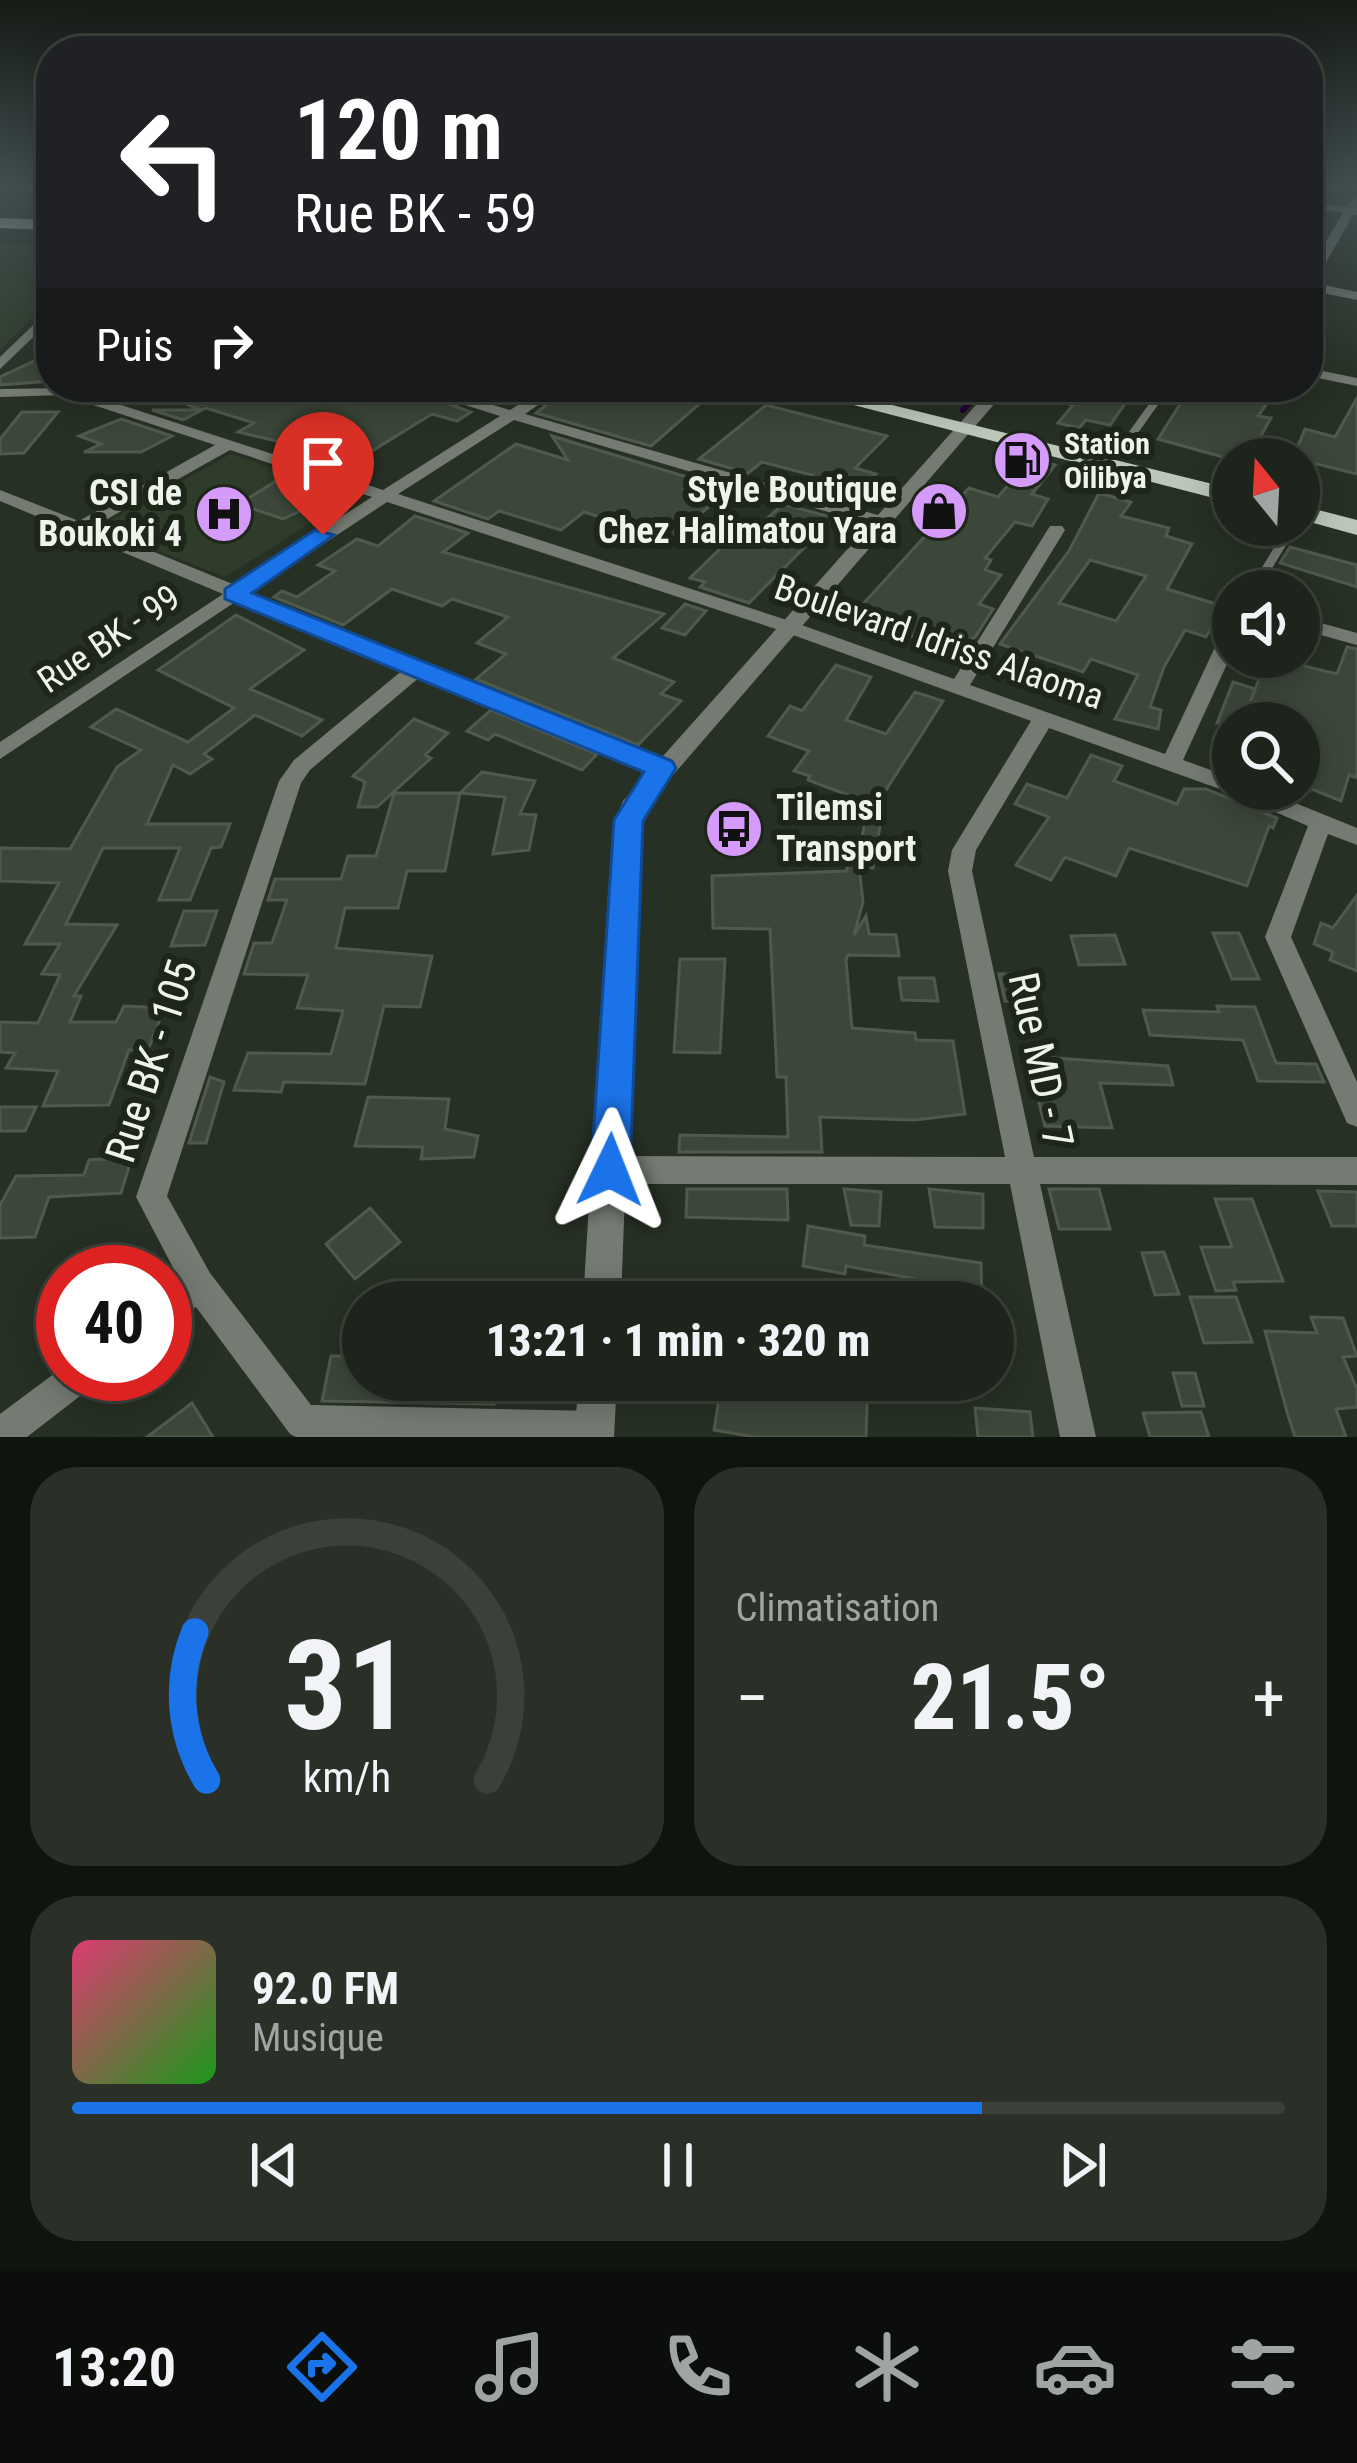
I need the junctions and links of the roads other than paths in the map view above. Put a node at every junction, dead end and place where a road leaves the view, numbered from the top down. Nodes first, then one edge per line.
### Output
1 (1323, 288) edge
2 (1357, 296) edge
3 (36, 328) edge
4 (0, 365) edge
5 (1323, 375) edge
6 (1357, 382) edge
7 (36, 391) edge
8 (0, 393) edge
9 (106, 402) edge
10 (468, 402) edge
11 (533, 402) edge
12 (864, 402) edge
13 (897, 402) edge
14 (987, 402) edge
15 (1155, 402) edge
16 (513, 415) junction
17 (967, 424) junction
18 (229, 444) junction
19 (1118, 454) junction
20 (1212, 477) edge
21 (1212, 490) edge
22 (0, 495) edge
23 (387, 495) junction
24 (1320, 504) edge
25 (1357, 514) edge
26 (1320, 518) edge
27 (882, 522) junction
28 (79, 528) junction
29 (1357, 528) edge
30 (1056, 530) dead end
31 (234, 594) junction
32 (786, 626) junction
33 (1320, 629) edge
34 (1357, 639) edge
35 (416, 670) junction
36 (1212, 675) edge
37 (960, 685) junction
38 (1044, 718) junction
39 (0, 752) edge
40 (1172, 761) junction
41 (662, 768) junction
42 (1212, 778) edge
43 (1291, 810) edge
44 (1321, 822) junction
45 (1357, 837) edge
46 (1357, 1114) edge
47 (1021, 1169) junction
48 (610, 1170) junction
49 (1357, 1171) edge
50 (603, 1281) edge
51 (199, 1284) junction
52 (192, 1289) edge
53 (46, 1401) edge
54 (596, 1401) edge
55 (594, 1433) edge
56 (0, 1436) edge
57 (1078, 1437) edge

1 - 2 street
3 - 4 street
5 - 6 street
7 - 8 street, Boulevard Idriss Alaoma
9 - 18 street, Boulevard Idriss Alaoma
10 - 16 street
11 - 16 street, Rue BK - 99
12 - 17 main road
13 - 17 main road
14 - 17 street
15 - 19 lane
16 - 23 street, Rue BK - 99
16 - 27 street
17 - 19 main road
17 - 21 main road
17 - 27 street
18 - 23 street, Boulevard Idriss Alaoma
18 - 28 street
19 - 20 main road
22 - 28 street
23 - 31 street, Rue BK - 99
23 - 32 street, Boulevard Idriss Alaoma
24 - 25 main road
26 - 29 main road
27 - 32 street
28 - 31 street
30 - 37 street
31 - 35 street
31 - 39 street, Rue BK - 99
32 - 37 street, Boulevard Idriss Alaoma
32 - 41 street
33 - 34 street
35 - 41 street
35 - 51 street, Rue BK - 105
36 - 40 street
37 - 38 street, Boulevard Idriss Alaoma
38 - 40 street, Boulevard Idriss Alaoma
38 - 47 street, Rue MD - 7
40 - 42 street, Boulevard Idriss Alaoma
41 - 48 street
43 - 44 street, Boulevard Idriss Alaoma
44 - 45 street, Boulevard Idriss Alaoma
44 - 46 street
47 - 48 street
47 - 49 street
47 - 57 street, Rue MD - 7
48 - 50 street
51 - 52 street
51 - 55 street, Rue BK - 105
53 - 56 street
54 - 55 street

